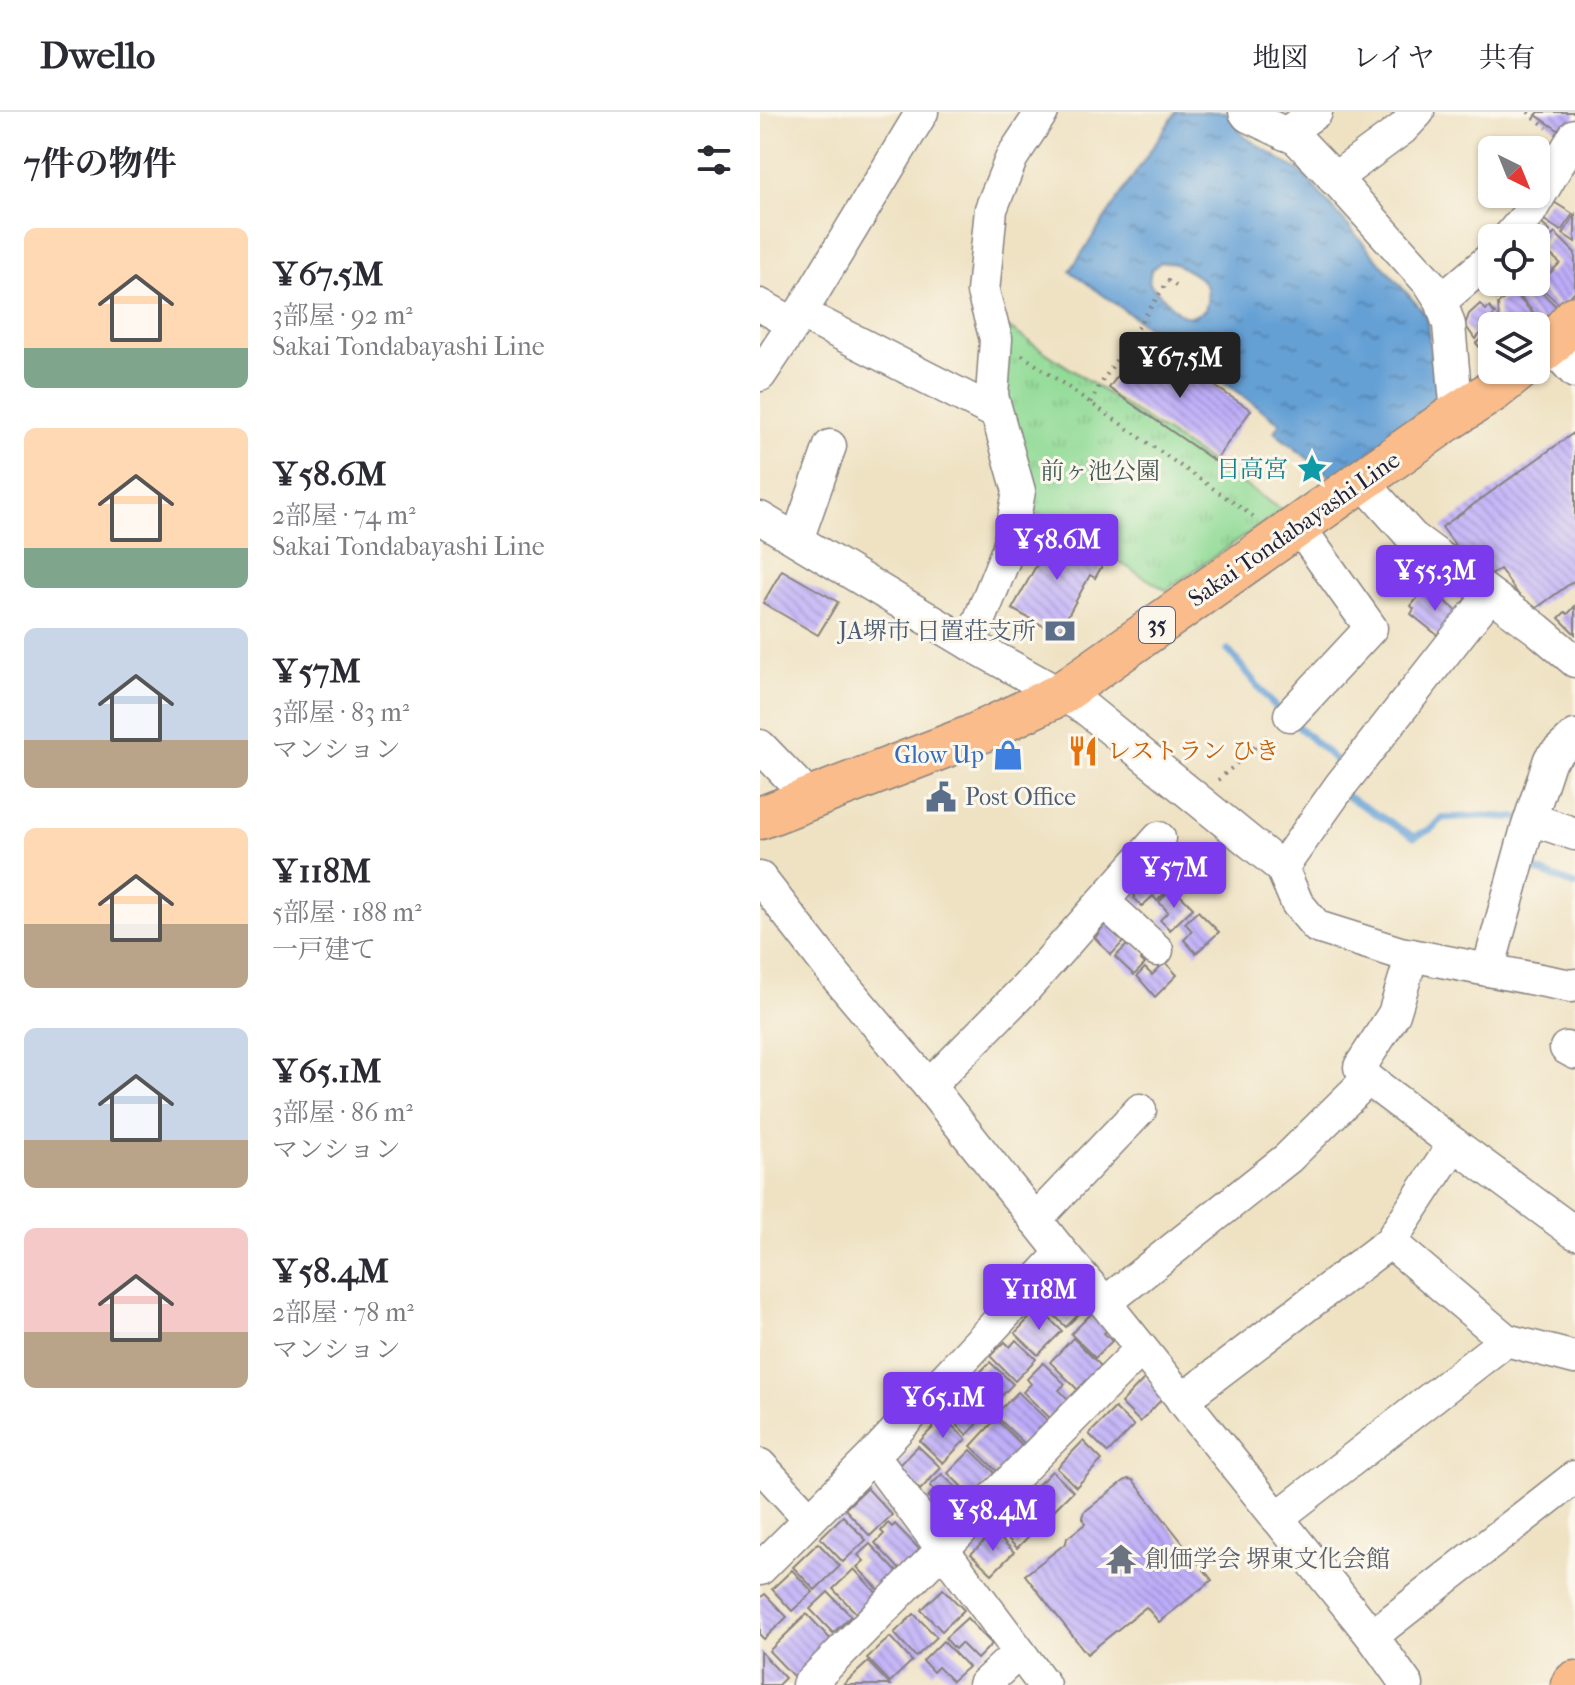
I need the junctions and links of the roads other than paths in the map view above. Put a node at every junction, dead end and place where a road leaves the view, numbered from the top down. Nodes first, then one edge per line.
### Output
1 (922, 112) edge
2 (1042, 112) edge
3 (1245, 112) edge
4 (1316, 112) edge
5 (1418, 112) edge
6 (1285, 134) junction
7 (1575, 135) edge
8 (1334, 179) junction
9 (1520, 224) edge
10 (1478, 269) edge
11 (1441, 301) junction
12 (760, 305) edge
13 (797, 318) junction
14 (1551, 352) edge
15 (760, 375) edge
16 (996, 413) junction
17 (1453, 423) junction
18 (830, 446) dead end
19 (1362, 481) junction
20 (760, 518) edge
21 (1290, 532) junction
22 (797, 540) junction
23 (1490, 595) junction
24 (970, 644) junction
25 (1575, 661) edge
26 (1059, 695) junction
27 (1282, 722) road end
28 (1575, 736) edge
29 (760, 746) edge
30 (810, 798) junction
31 (760, 818) edge
32 (1528, 825) junction
33 (1575, 834) edge
34 (1159, 838) dead end
35 (1282, 868) junction
36 (760, 878) edge
37 (1104, 902) junction
38 (1157, 950) dead end
39 (1412, 955) junction
40 (1488, 970) junction
41 (1575, 985) edge
42 (1368, 1079) junction
43 (929, 1086) junction
44 (1140, 1110) dead end
45 (1454, 1144) junction
46 (1035, 1220) junction
47 (1573, 1227) edge
48 (1390, 1242) junction
49 (1062, 1253) junction
50 (1105, 1303) junction
51 (1506, 1340) junction
52 (1141, 1349) junction
53 (1575, 1358) edge
54 (1182, 1400) junction
55 (873, 1456) junction
56 (760, 1465) edge
57 (1575, 1477) edge
58 (1277, 1518) junction
59 (810, 1519) junction
60 (943, 1550) junction
61 (760, 1569) edge
62 (1372, 1636) junction
63 (1019, 1652) junction
64 (808, 1685) edge
65 (984, 1685) edge
66 (1044, 1685) edge
67 (1407, 1685) edge

1 - 13 street
2 - 16 street
3 - 6 street
4 - 6 street
5 - 8 street
6 - 8 street
7 - 9 street
8 - 11 street
10 - 11 street
11 - 17 street
12 - 13 street
13 - 15 street
13 - 16 street
14 - 17 main road, Sakai Tondabayashi Line / 35
16 - 24 street
17 - 19 main road, Sakai Tondabayashi Line / 35
18 - 22 street
19 - 21 main road, Sakai Tondabayashi Line / 35
19 - 23 street
20 - 22 street
21 - 26 main road, Sakai Tondabayashi Line / 35
21 - 27 street
22 - 24 street
23 - 25 street
23 - 35 street
24 - 26 street
26 - 30 main road, Sakai Tondabayashi Line / 35
26 - 35 street
28 - 32 street
29 - 30 street
30 - 31 main road, Sakai Tondabayashi Line / 35
32 - 33 street
32 - 40 street
34 - 37 street
35 - 39 street
36 - 43 street
37 - 38 street
37 - 43 street
39 - 40 street
39 - 42 street
40 - 41 street
42 - 45 street
42 - 50 street
43 - 46 street
44 - 46 street
45 - 47 street
45 - 48 street
46 - 49 street
48 - 51 street
48 - 54 street
49 - 50 street
49 - 55 street
50 - 52 street
51 - 53 street
51 - 58 street
52 - 54 street
52 - 60 street
54 - 58 street
55 - 59 street
55 - 60 street
56 - 59 street
57 - 62 street
58 - 62 street
59 - 61 street
60 - 63 street
60 - 64 street
62 - 67 street
63 - 65 street
63 - 66 street

